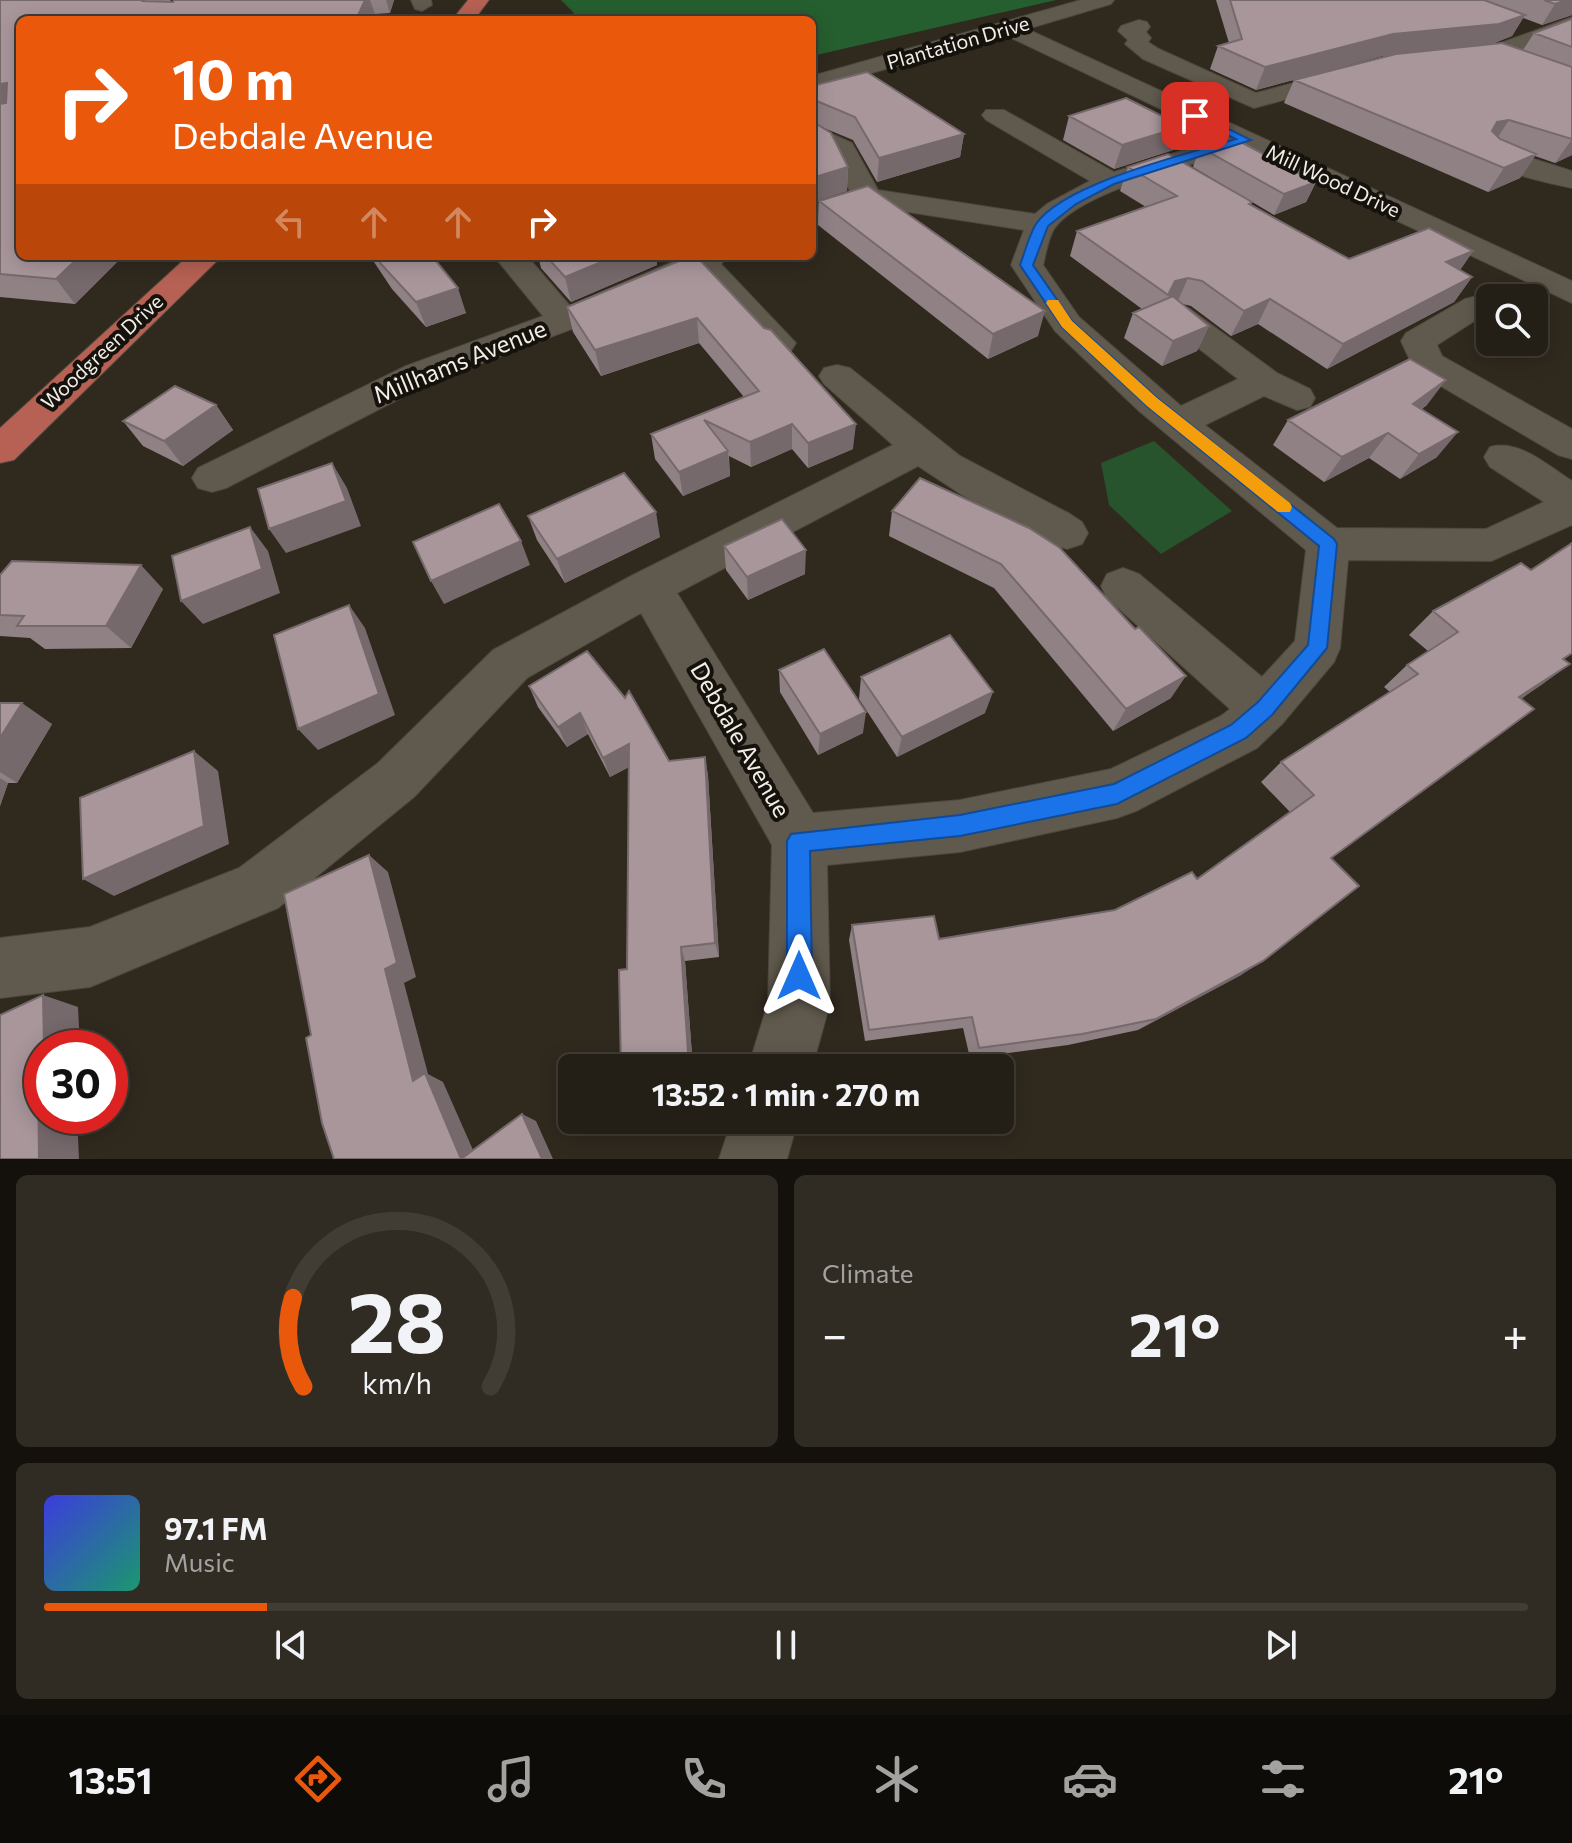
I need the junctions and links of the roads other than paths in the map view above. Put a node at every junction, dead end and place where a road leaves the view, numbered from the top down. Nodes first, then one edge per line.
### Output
1 (479, 0) edge
2 (1104, 0) edge
3 (466, 16) edge
4 (1572, 24) edge
5 (1514, 25) edge
6 (1139, 27) dead end
7 (1008, 28) junction
8 (1543, 36) junction
9 (1491, 55) junction
10 (1429, 61) edge
11 (1518, 65) edge
12 (1370, 69) edge
13 (816, 82) edge
14 (1028, 105) dead end
15 (816, 135) edge
16 (1245, 140) junction
17 (1493, 154) edge
18 (1572, 180) edge
19 (1110, 181) junction
20 (867, 197) junction
21 (816, 214) edge
22 (1042, 224) junction
23 (202, 260) edge
24 (513, 260) edge
25 (702, 260) edge
26 (709, 260) edge
27 (1572, 293) edge
28 (1476, 307) edge
29 (1178, 316) edge
30 (564, 320) junction
31 (779, 343) edge
32 (837, 376) dead end
33 (1264, 381) junction
34 (1297, 398) dead end
35 (1180, 422) junction
36 (1572, 446) edge
37 (920, 448) junction
38 (0, 450) edge
39 (1504, 457) dead end
40 (212, 478) dead end
41 (1572, 504) edge
42 (1067, 533) dead end
43 (1328, 544) junction
44 (1123, 586) dead end
45 (649, 587) junction
46 (1265, 709) junction
47 (799, 841) junction
48 (0, 968) edge
49 (784, 1054) edge
50 (761, 1134) edge
51 (753, 1159) edge

1 - 3 main road
2 - 7 street, Plantation Drive
4 - 8 street
5 - 8 street
6 - 12 street
7 - 13 street, Plantation Drive
7 - 16 street, Mill Wood Drive
8 - 9 street
9 - 10 street
9 - 11 street
14 - 19 street
15 - 20 street
16 - 19 street
16 - 27 street, Mill Wood Drive
17 - 18 street
19 - 22 street
20 - 21 street
20 - 22 street
22 - 35 street
23 - 38 main road, Woodgreen Drive
24 - 30 street
25 - 30 street, Millhams Avenue
26 - 31 street
28 - 36 street
29 - 33 street
30 - 40 street, Millhams Avenue
32 - 37 street
33 - 34 street
33 - 35 street
35 - 43 street
37 - 42 street
37 - 45 street
39 - 41 street
41 - 43 street
43 - 46 street, Debdale Avenue
44 - 46 street
45 - 47 street, Debdale Avenue
45 - 48 street
46 - 47 street, Debdale Avenue
47 - 49 street
50 - 51 street

